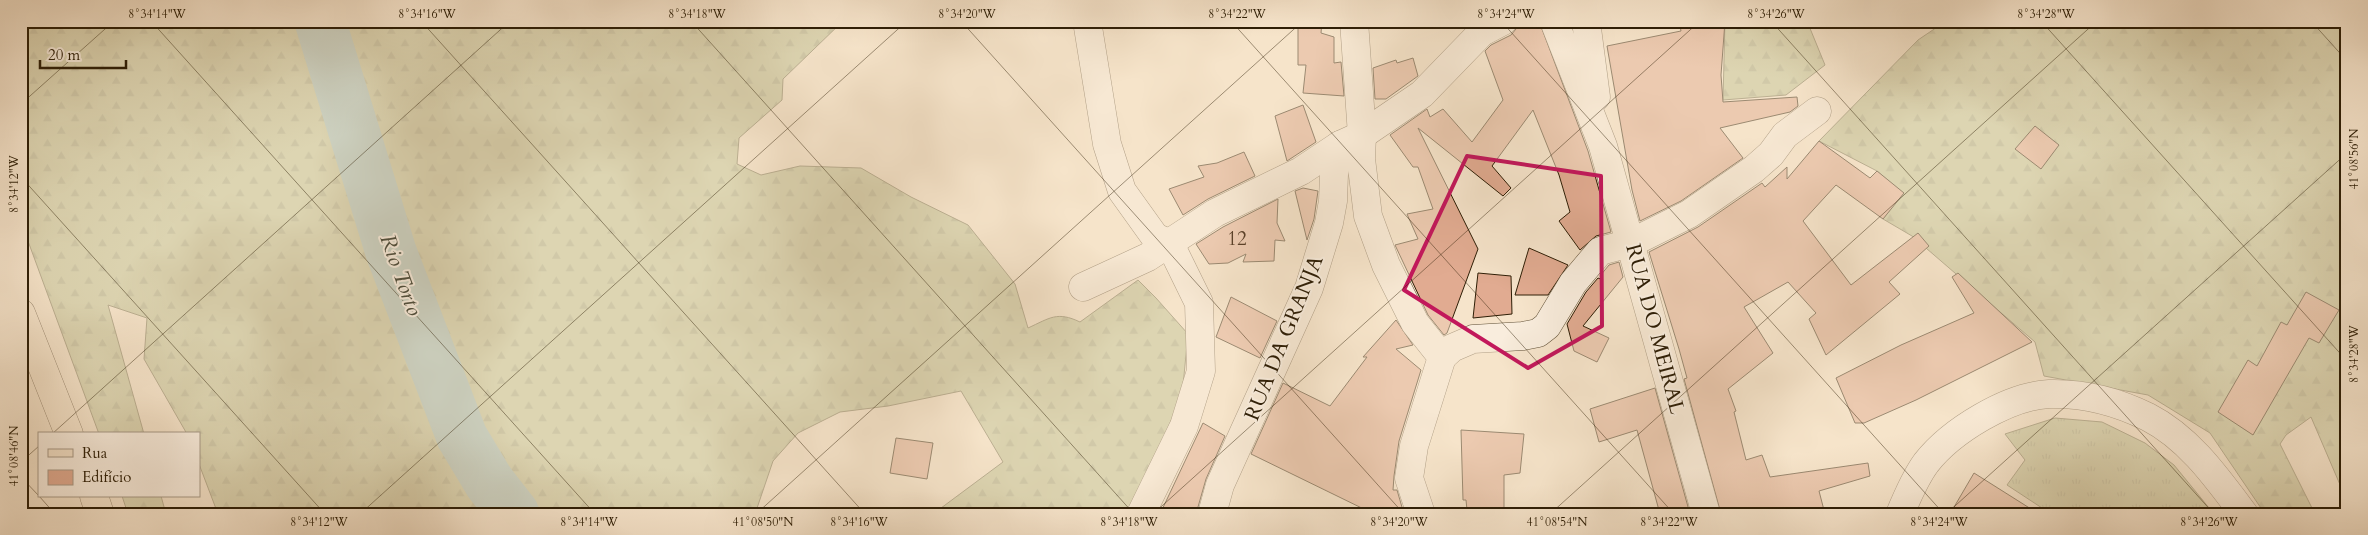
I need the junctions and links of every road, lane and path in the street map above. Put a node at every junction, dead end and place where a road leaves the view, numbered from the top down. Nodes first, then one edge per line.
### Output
1 (1087, 21) edge
2 (1354, 21) edge
3 (1503, 21) edge
4 (1554, 21) edge
5 (1586, 21) edge
6 (1817, 111) dead end
7 (1351, 140) junction
8 (1603, 146) junction
9 (1631, 243) junction
10 (1170, 244) junction
11 (1083, 287) dead end
12 (21, 314) edge
13 (1442, 356) junction
14 (68, 432) edge
15 (95, 498) edge
16 (100, 514) edge
17 (1141, 514) edge
18 (1212, 514) edge
19 (1421, 514) edge
20 (1706, 514) edge
21 (1900, 514) edge
22 (2244, 514) edge

1 - 10 street
2 - 7 street, RUA DA GRANJA
3 - 7 street
4 - 8 street, RUA DO MEIRAL
5 - 8 street, RUA DO MEIRAL
6 - 9 street
7 - 10 street
7 - 13 street
7 - 18 street, RUA DA GRANJA
8 - 9 street, RUA DO MEIRAL
9 - 13 street
9 - 20 street, RUA DO MEIRAL
10 - 11 street
10 - 17 street
12 - 14 main road
13 - 19 street
15 - 16 main road
21 - 22 street

